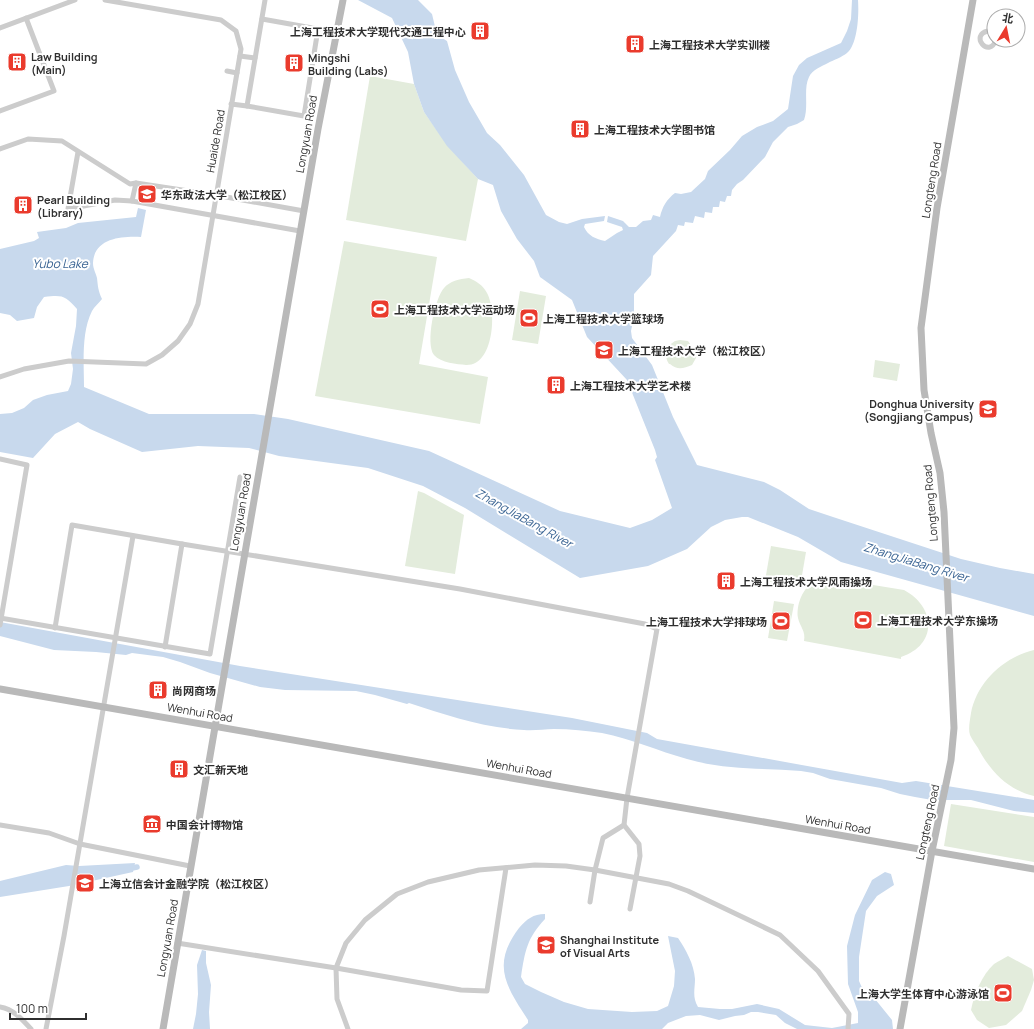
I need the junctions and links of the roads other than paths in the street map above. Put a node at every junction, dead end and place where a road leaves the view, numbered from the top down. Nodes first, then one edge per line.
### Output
1 (75, 0) edge
2 (105, 0) edge
3 (265, 0) edge
4 (343, 0) edge
5 (973, 0) edge
6 (26, 18) junction
7 (262, 19) junction
8 (0, 28) edge
9 (986, 32) edge
10 (986, 46) edge
11 (240, 56) junction
12 (255, 58) junction
13 (227, 71) dead end
14 (237, 73) junction
15 (231, 104) junction
16 (247, 106) junction
17 (0, 111) edge
18 (0, 149) edge
19 (78, 152) junction
20 (136, 183) junction
21 (215, 195) junction
22 (132, 201) junction
23 (304, 211) junction
24 (212, 216) junction
25 (300, 231) junction
26 (0, 377) edge
27 (0, 459) edge
28 (240, 477) dead end
29 (133, 536) junction
30 (182, 544) junction
31 (227, 552) junction
32 (244, 553) junction
33 (1, 618) edge
34 (0, 625) edge
35 (55, 628) junction
36 (116, 638) junction
37 (165, 647) junction
38 (0, 689) edge
39 (104, 707) junction
40 (214, 726) junction
41 (627, 798) junction
42 (0, 825) edge
43 (624, 825) junction
44 (80, 844) junction
45 (932, 851) junction
46 (190, 866) junction
47 (506, 868) junction
48 (1034, 869) edge
49 (595, 870) junction
50 (636, 877) junction
51 (590, 902) dead end
52 (630, 909) dead end
53 (177, 943) junction
54 (336, 968) junction
55 (0, 1007) edge
56 (31, 1029) edge
57 (46, 1029) edge
58 (163, 1029) edge
59 (348, 1029) edge
60 (848, 1029) edge
61 (900, 1029) edge

1 - 6 street
2 - 11 street, Huaide Road
3 - 7 street
4 - 23 main road, Longyuan Road
5 - 45 main road, Longteng Road
6 - 8 street
6 - 17 street
7 - 12 street
7 - 16 street
9 - 10 street
11 - 12 street
11 - 14 street, Huaide Road
12 - 16 street
13 - 14 street
14 - 15 street, Huaide Road
15 - 16 street
15 - 21 street, Huaide Road
18 - 19 street
19 - 20 street
19 - 22 street
20 - 21 street
20 - 22 street
21 - 23 street
21 - 24 street, Huaide Road
22 - 24 street
23 - 25 main road, Longyuan Road
24 - 25 street
24 - 26 street, Huaide Road
25 - 32 main road, Longyuan Road
27 - 33 street
28 - 31 street
29 - 30 street
29 - 35 street
29 - 36 street
30 - 31 street
30 - 37 street
31 - 32 street
31 - 37 street
32 - 40 main road, Longyuan Road
32 - 41 street
33 - 34 street
33 - 35 street
35 - 36 street
36 - 37 street
36 - 39 street
38 - 39 main road, Wenhui Road
39 - 40 main road, Wenhui Road
39 - 44 street
40 - 41 main road, Wenhui Road
40 - 46 main road, Longyuan Road
41 - 43 street
41 - 45 main road, Wenhui Road
42 - 44 street
43 - 49 street
43 - 50 street
44 - 46 street
44 - 57 street
45 - 48 main road, Wenhui Road
45 - 61 main road, Longteng Road
46 - 53 main road, Longyuan Road
47 - 49 street
47 - 54 street
47 - 54 street
49 - 50 street
49 - 51 street
50 - 52 street
50 - 60 street
53 - 54 street
53 - 58 main road, Longyuan Road
54 - 59 street
55 - 56 street

